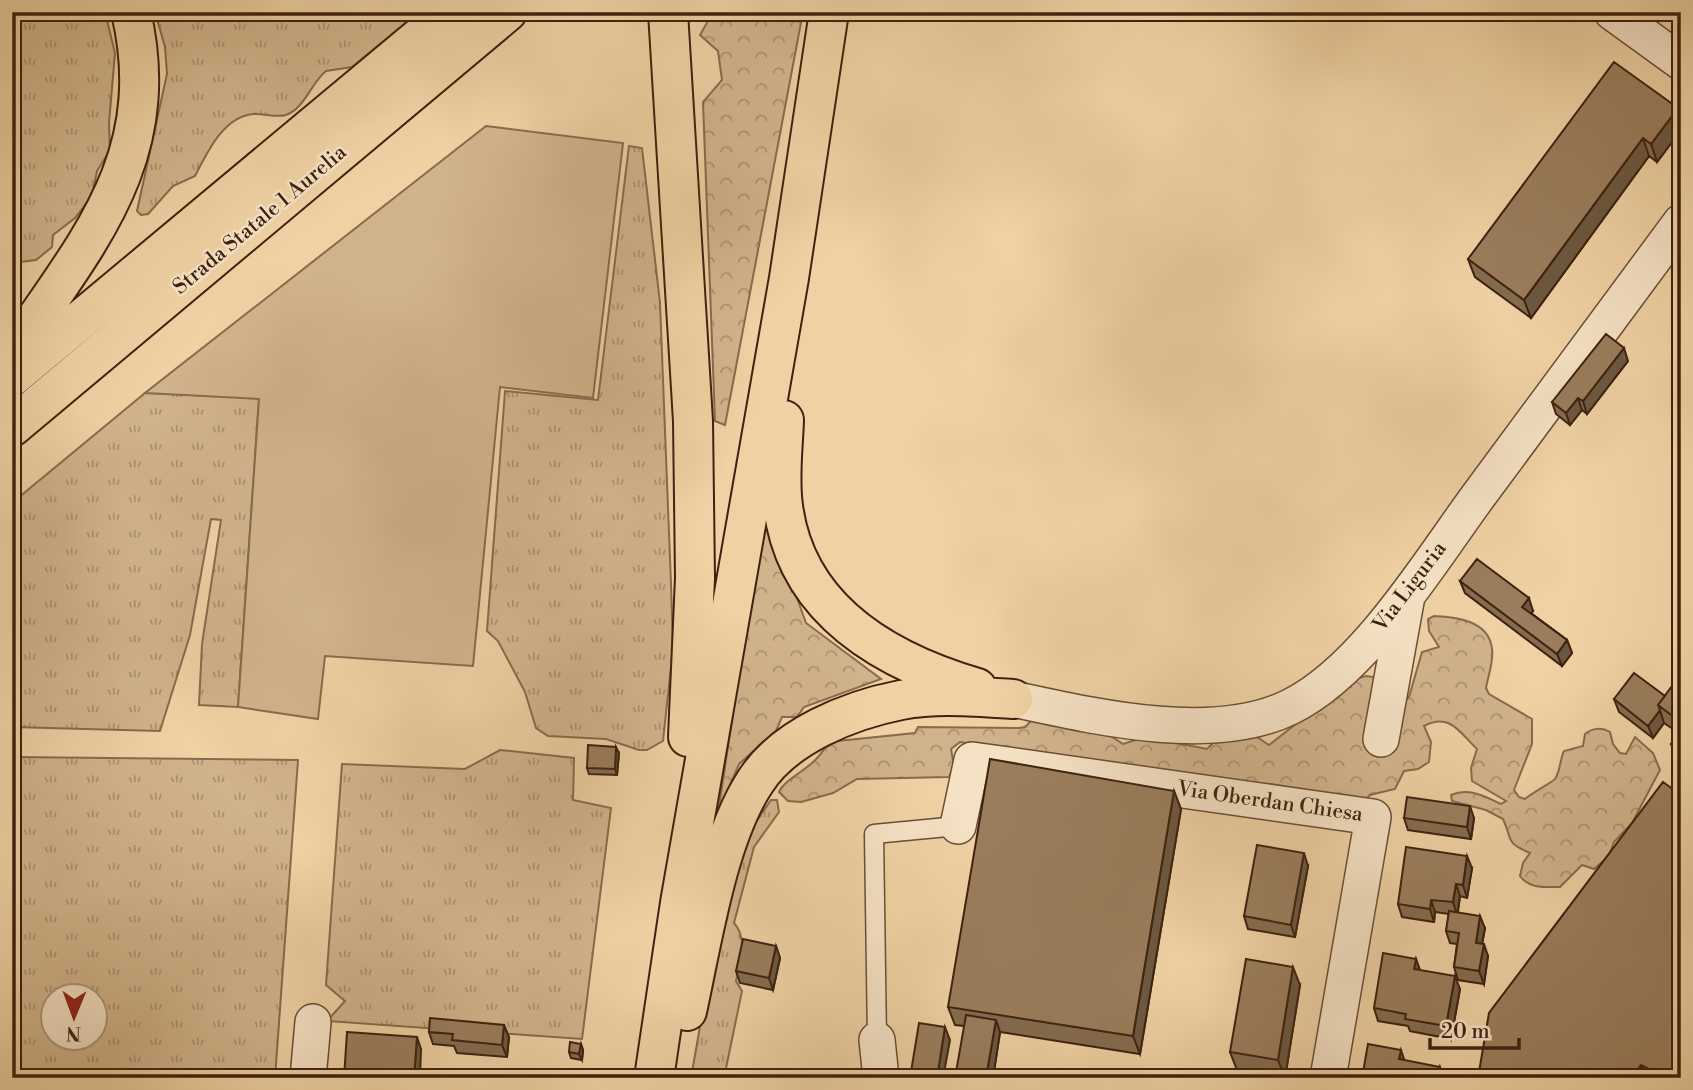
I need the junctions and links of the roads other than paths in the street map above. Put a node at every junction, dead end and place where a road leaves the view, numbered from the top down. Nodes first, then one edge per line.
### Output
1 (131, 12) edge
2 (450, 12) edge
3 (507, 12) edge
4 (668, 12) edge
5 (829, 12) edge
6 (1612, 12) edge
7 (1681, 62) edge
8 (1681, 222) edge
9 (789, 278) junction
10 (12, 354) edge
11 (12, 377) edge
12 (12, 427) edge
13 (1407, 592) junction
14 (1013, 699) junction
15 (1381, 739) dead end
16 (958, 826) joint
17 (680, 902) junction
18 (313, 1022) dead end
19 (877, 1040) joint
20 (308, 1078) edge
21 (654, 1078) edge
22 (670, 1078) edge
23 (881, 1078) edge
24 (1328, 1078) edge

1 - 10 highway
2 - 11 highway, Strada Statale 1 Aurelia
3 - 12 highway, Strada Statale 1 Aurelia
4 - 17 highway
5 - 9 highway
6 - 7 street
8 - 13 street, Via Liguria
9 - 14 highway
9 - 17 highway
13 - 14 street, Via Liguria
13 - 15 street
14 - 22 highway
16 - 19 lane
16 - 24 street, Via Oberdan Chiesa
17 - 21 highway
18 - 20 street
19 - 23 street

